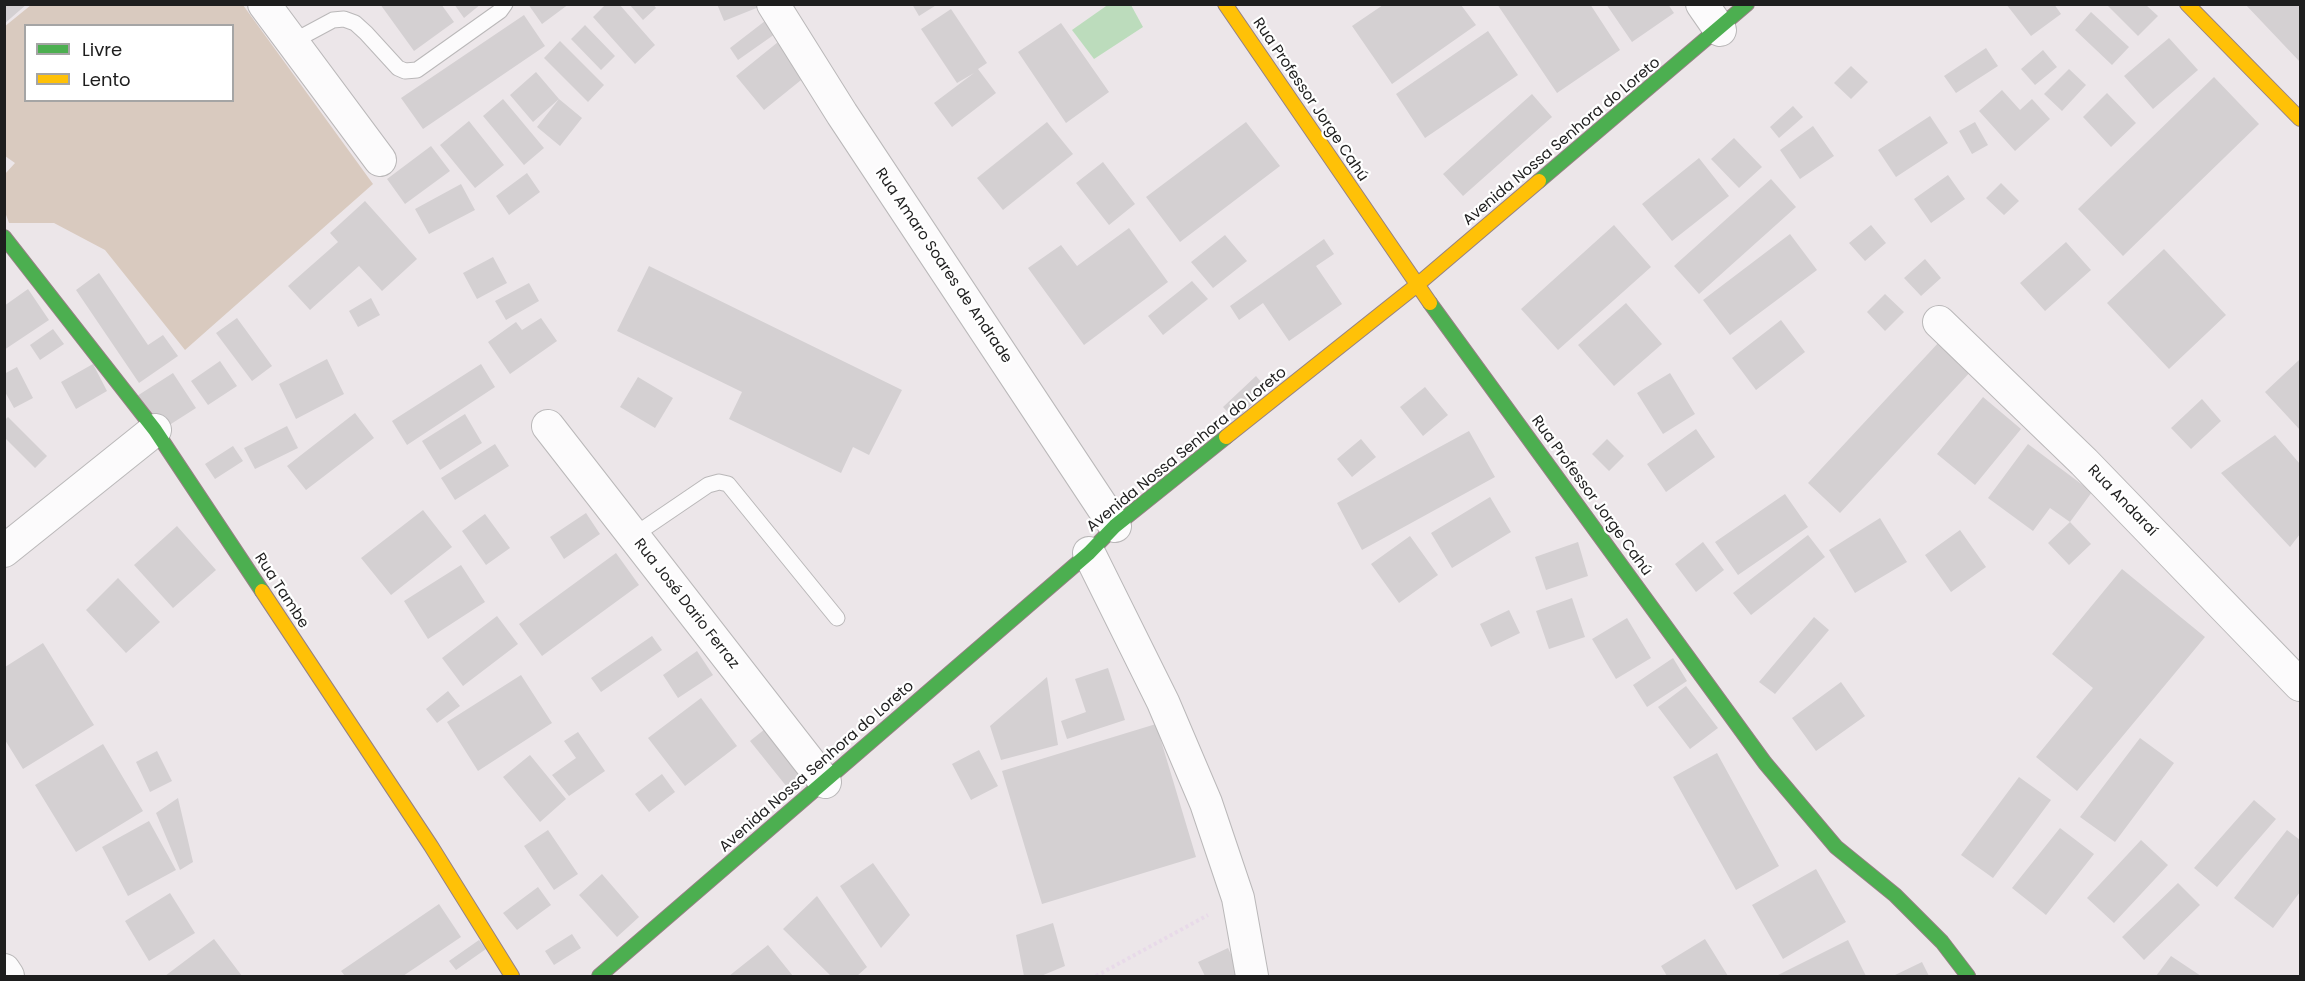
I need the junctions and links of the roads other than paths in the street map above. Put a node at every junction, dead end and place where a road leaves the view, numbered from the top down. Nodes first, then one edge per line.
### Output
1 (264, 4) edge
2 (505, 4) edge
3 (773, 4) edge
4 (1225, 4) edge
5 (1702, 4) edge
6 (1747, 4) edge
7 (2187, 4) edge
8 (1720, 30) junction
9 (292, 42) junction
10 (2301, 119) edge
11 (380, 160) dead end
12 (4, 237) edge
13 (1417, 285) junction
14 (1939, 322) dead end
15 (548, 426) dead end
16 (155, 430) junction
17 (1115, 526) junction
18 (633, 536) junction
19 (4, 551) edge
20 (1089, 553) junction
21 (837, 618) dead end
22 (2301, 685) edge
23 (825, 782) junction
24 (4, 970) edge
25 (8, 976) edge
26 (512, 976) edge
27 (599, 976) edge
28 (1252, 976) edge
29 (1968, 976) edge

1 - 9 street
2 - 9 lane
3 - 17 street, Rua Amaro Soares de Andrade
4 - 13 street, Rua Professor Jorge Cahú
5 - 8 street
6 - 8 street, Avenida Nossa Senhora do Loreto
7 - 10 street
8 - 13 street, Avenida Nossa Senhora do Loreto
9 - 11 street
12 - 16 street, Rua Tambe
13 - 17 street, Avenida Nossa Senhora do Loreto
13 - 29 street, Rua Professor Jorge Cahú
14 - 22 street, Rua Andaraí
15 - 18 street, Rua José Dario Ferraz
16 - 19 street
16 - 26 street, Rua Tambe
17 - 20 street, Avenida Nossa Senhora do Loreto
18 - 21 lane
18 - 23 street, Rua José Dario Ferraz
20 - 23 street, Avenida Nossa Senhora do Loreto
20 - 28 street
23 - 27 street, Avenida Nossa Senhora do Loreto
24 - 25 street

